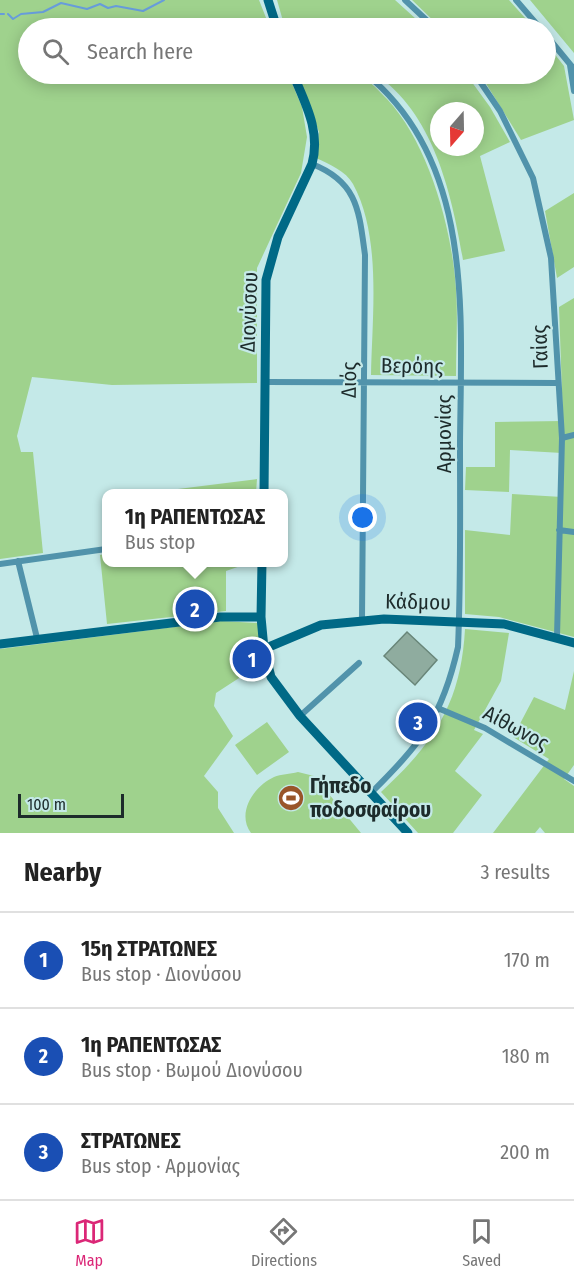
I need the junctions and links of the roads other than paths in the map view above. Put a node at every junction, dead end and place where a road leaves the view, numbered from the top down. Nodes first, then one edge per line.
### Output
1 (268, 0) edge
2 (405, 0) edge
3 (516, 0) edge
4 (274, 18) edge
5 (424, 18) edge
6 (531, 18) edge
7 (556, 47) edge
8 (572, 67) edge
9 (297, 84) edge
10 (377, 84) edge
11 (482, 84) edge
12 (574, 91) edge
13 (312, 164) junction
14 (266, 382) junction
15 (365, 382) junction
16 (461, 383) junction
17 (557, 383) junction
18 (574, 435) edge
19 (561, 438) junction
20 (264, 489) edge
21 (559, 530) junction
22 (574, 532) edge
23 (102, 550) edge
24 (18, 561) junction
25 (0, 564) edge
26 (262, 567) edge
27 (261, 617) junction
28 (362, 619) junction
29 (459, 621) junction
30 (557, 637) junction
31 (37, 638) junction
32 (574, 643) edge
33 (0, 644) edge
34 (264, 649) junction
35 (359, 663) dead end
36 (440, 709) junction
37 (300, 716) junction
38 (574, 781) edge
39 (371, 793) junction
40 (408, 833) edge

1 - 4 main road
2 - 5 street
3 - 6 street
7 - 8 street
8 - 12 street
9 - 13 main road, Διονύσου
10 - 16 street, Αρμονίας
11 - 17 street, Γαίας
13 - 14 main road, Διονύσου
13 - 15 street, Διός
14 - 15 street, Βερόης
14 - 20 main road, Διονύσου
15 - 16 street, Βερόης
15 - 28 street, Διός
16 - 17 street, Βερόης
16 - 29 street, Αρμονίας
17 - 19 street, Γαίας
18 - 19 street
19 - 21 street, Γαίας
21 - 22 street
21 - 30 street, Γαίας
23 - 24 street
24 - 25 street
24 - 31 street
26 - 27 main road
27 - 31 main road
27 - 34 main road
28 - 29 main road, Κάδμου
28 - 34 main road, Κάδμου
29 - 30 main road, Κάδμου
29 - 36 street, Αρμονίας
30 - 32 main road, Κάδμου
31 - 33 main road
34 - 37 main road
35 - 37 street
36 - 38 street, Αίθωνος
36 - 39 street, Αρμονίας
37 - 39 main road
39 - 40 main road

